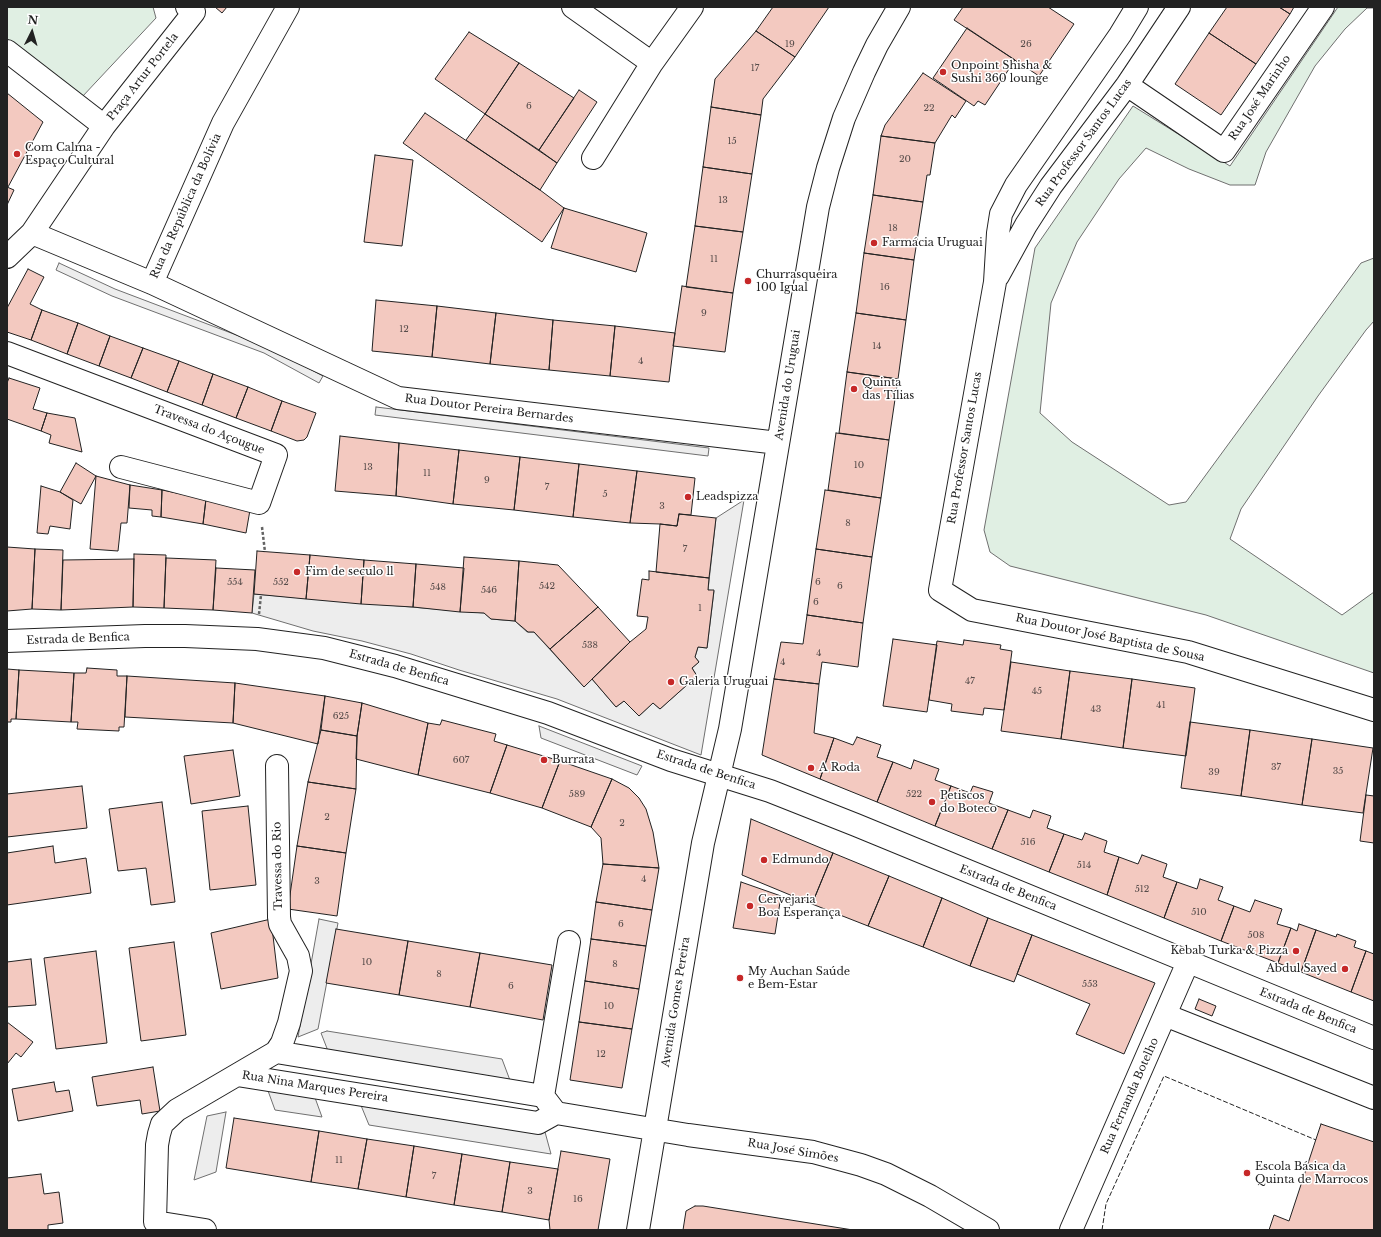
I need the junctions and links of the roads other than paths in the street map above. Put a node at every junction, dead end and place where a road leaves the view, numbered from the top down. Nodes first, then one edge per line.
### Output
1 (188, 7) edge
2 (288, 7) edge
3 (573, 7) edge
4 (692, 7) edge
5 (899, 7) edge
6 (1137, 7) edge
7 (1323, 7) edge
8 (1171, 10) edge
9 (7, 51) edge
10 (652, 64) junction
11 (1127, 85) junction
12 (104, 126) junction
13 (593, 158) dead end
14 (32, 232) junction
15 (7, 257) edge
16 (995, 282) junction
17 (152, 283) junction
18 (7, 353) edge
19 (778, 442) junction
20 (121, 467) dead end
21 (940, 590) joint
22 (7, 641) edge
23 (1374, 710) edge
24 (277, 766) dead end
25 (719, 775) junction
26 (569, 942) dead end
27 (1188, 962) junction
28 (1165, 1015) junction
29 (1374, 1038) edge
30 (276, 1052) junction
31 (237, 1075) junction
32 (1374, 1098) edge
33 (549, 1105) junction
34 (655, 1130) junction
35 (205, 1230) edge
36 (638, 1230) edge
37 (988, 1230) edge
38 (1071, 1230) edge

1 - 12 street, Praça Artur Portela
2 - 17 street, Rua da República da Bolívia
3 - 10 street
4 - 10 street
5 - 19 street, Avenida do Uruguai
6 - 16 street, Rua Professor Santos Lucas
7 - 11 street, Rua José Marinho
8 - 11 street, Rua Professor Santos Lucas
9 - 12 street, Praça Artur Portela
10 - 13 street
11 - 16 street, Rua Professor Santos Lucas
12 - 14 street
14 - 15 street
14 - 17 street, Rua da República da Bolívia
16 - 21 street, Rua Professor Santos Lucas
17 - 19 street, Rua Doutor Pereira Bernardes
18 - 20 street, Travessa do Açougue
19 - 25 street, Avenida do Uruguai
21 - 23 street, Rua Doutor José Baptista de Sousa
22 - 25 street, Estrada de Benfica
24 - 30 street, Travessa do Rio
25 - 27 street, Estrada de Benfica
25 - 34 street, Avenida Gomes Pereira
26 - 33 street
27 - 28 street, Rua Fernanda Botelho
27 - 29 street, Estrada de Benfica
28 - 32 street
28 - 38 street, Rua Fernanda Botelho
30 - 31 street, Rua Nina Marques Pereira
30 - 33 street
31 - 33 street, Rua Nina Marques Pereira
31 - 35 street
33 - 34 street
34 - 36 street, Avenida Gomes Pereira
34 - 37 street, Rua José Simões

